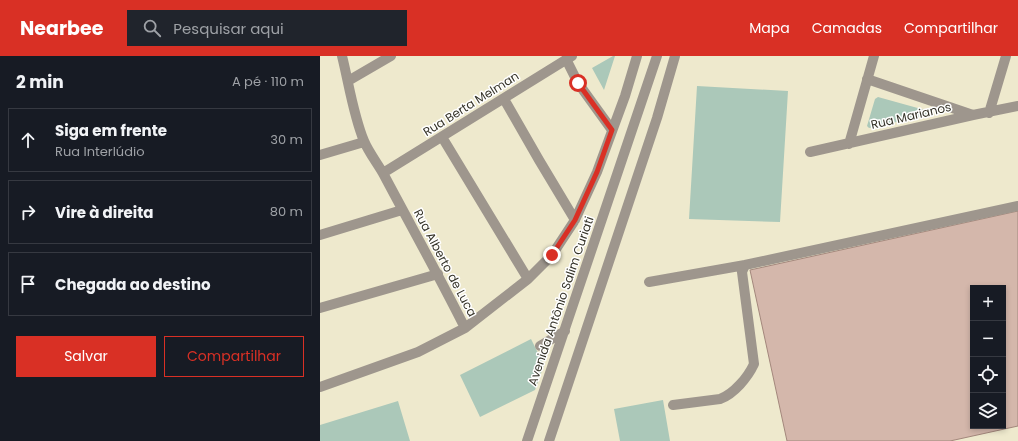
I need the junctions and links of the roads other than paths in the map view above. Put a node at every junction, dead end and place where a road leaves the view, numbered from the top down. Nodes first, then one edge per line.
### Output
1 (342, 56) edge
2 (391, 56) edge
3 (637, 56) edge
4 (657, 56) edge
5 (675, 56) edge
6 (874, 56) edge
7 (1006, 56) edge
8 (569, 58) edge
9 (866, 79) junction
10 (348, 81) junction
11 (504, 99) junction
12 (1018, 106) edge
13 (989, 113) junction
14 (973, 115) junction
15 (612, 130) junction
16 (442, 137) junction
17 (364, 142) junction
18 (849, 144) junction
19 (810, 152) dead end
20 (320, 155) edge
21 (383, 174) junction
22 (1018, 206) edge
23 (402, 210) junction
24 (575, 220) junction
25 (320, 235) edge
26 (745, 265) junction
27 (438, 274) junction
28 (528, 279) junction
29 (649, 282) dead end
30 (320, 308) edge
31 (465, 328) junction
32 (565, 330) junction
33 (540, 346) dead end
34 (320, 387) edge
35 (672, 406) dead end
36 (527, 441) edge
37 (549, 441) edge

1 - 10 street, Rua Alberto de Luca
2 - 10 street
3 - 15 street
4 - 32 street, Avenida Antônio Salim Curiati
5 - 37 street
6 - 9 street
7 - 13 street
8 - 11 street, Rua Berta Melman
8 - 15 street
9 - 14 street
9 - 18 street
10 - 17 street, Rua Alberto de Luca
11 - 16 street, Rua Berta Melman
11 - 24 street
12 - 13 street, Rua Marianos
13 - 14 street, Rua Marianos
14 - 18 street, Rua Marianos
15 - 24 street
16 - 21 street, Rua Berta Melman
16 - 28 street
17 - 20 street
17 - 21 street, Rua Alberto de Luca
18 - 19 street, Rua Marianos
21 - 23 street, Rua Alberto de Luca
22 - 26 street
23 - 25 street
23 - 27 street, Rua Alberto de Luca
24 - 28 street
26 - 29 street
26 - 35 street
27 - 30 street
27 - 31 street, Rua Alberto de Luca
28 - 31 street
31 - 34 street
32 - 33 street
32 - 36 street, Avenida Antônio Salim Curiati

